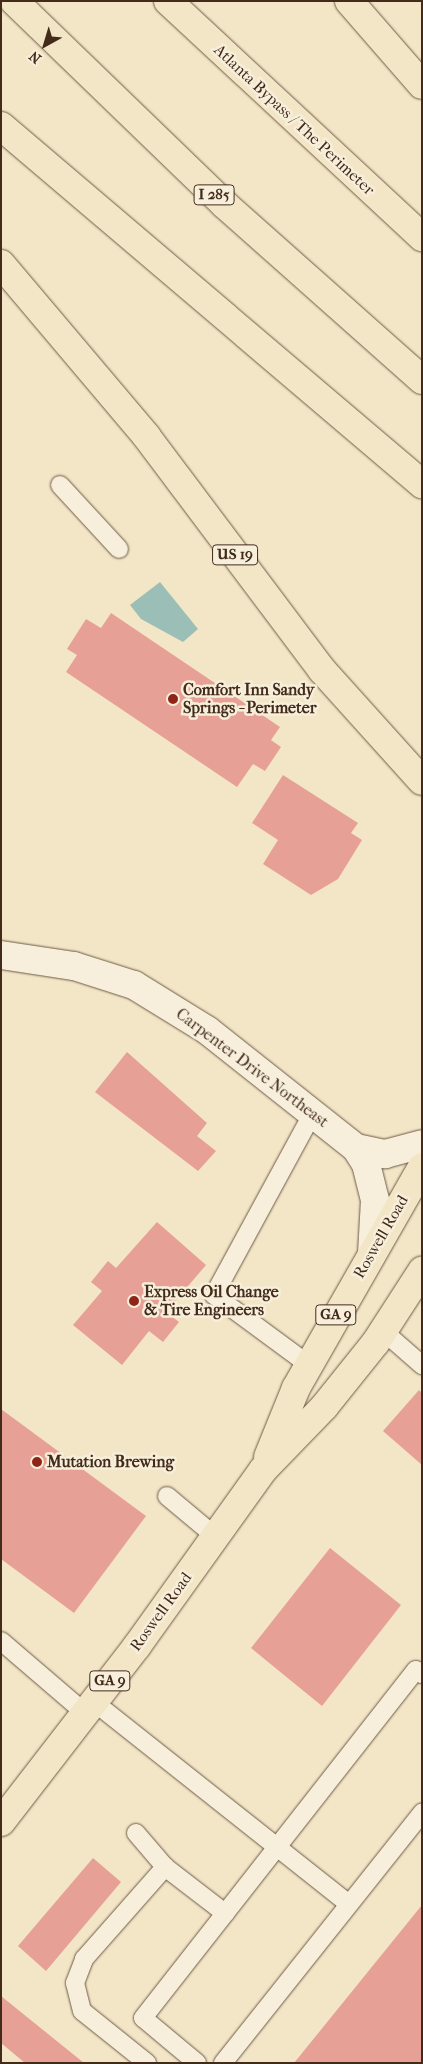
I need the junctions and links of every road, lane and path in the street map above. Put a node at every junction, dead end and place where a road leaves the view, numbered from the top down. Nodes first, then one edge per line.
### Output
1 (14, 1) edge
2 (168, 1) edge
3 (349, 1) edge
4 (422, 85) edge
5 (1, 126) edge
6 (422, 237) edge
7 (1, 264) edge
8 (422, 380) edge
9 (422, 484) edge
10 (60, 485) dead end
11 (119, 548) dead end
12 (422, 781) edge
13 (1, 955) edge
14 (313, 1114) junction
15 (422, 1144) edge
16 (356, 1148) junction
17 (422, 1167) edge
18 (372, 1253) junction
19 (420, 1276) edge
20 (383, 1330) junction
21 (309, 1365) junction
22 (422, 1365) edge
23 (263, 1470) junction
24 (167, 1496) dead end
25 (216, 1537) junction
26 (1, 1641) edge
27 (422, 1674) edge
28 (90, 1707) junction
29 (422, 1813) edge
30 (1, 1822) edge
31 (136, 1832) dead end
32 (276, 1846) junction
33 (165, 1867) junction
34 (349, 1904) junction
35 (224, 1913) junction
36 (147, 2063) edge
37 (197, 2063) edge
38 (223, 2063) edge

1 - 8 main road, I 285
2 - 6 main road, Atlanta Bypass / The Perimeter
3 - 4 main road
5 - 9 main road
7 - 12 main road, US 19
10 - 11 lane
13 - 14 street, Carpenter Drive Northeast
14 - 16 street, Carpenter Drive Northeast
14 - 21 lane
15 - 16 street, Carpenter Drive Northeast
16 - 18 street, Carpenter Drive Northeast
17 - 18 main road, Roswell Road / GA 9
18 - 21 main road, Roswell Road / GA 9
19 - 20 main road, Roswell Road / GA 9
20 - 22 lane
20 - 23 main road, Roswell Road / GA 9
21 - 23 main road, Roswell Road / GA 9
23 - 25 main road, Roswell Road / GA 9
24 - 25 lane
25 - 28 main road, Roswell Road / GA 9
26 - 28 lane
27 - 32 lane
28 - 30 main road, Roswell Road / GA 9
28 - 32 lane
29 - 34 lane
31 - 33 lane
32 - 34 lane
32 - 35 lane
33 - 35 lane
33 - 36 lane
34 - 38 lane
35 - 37 lane

